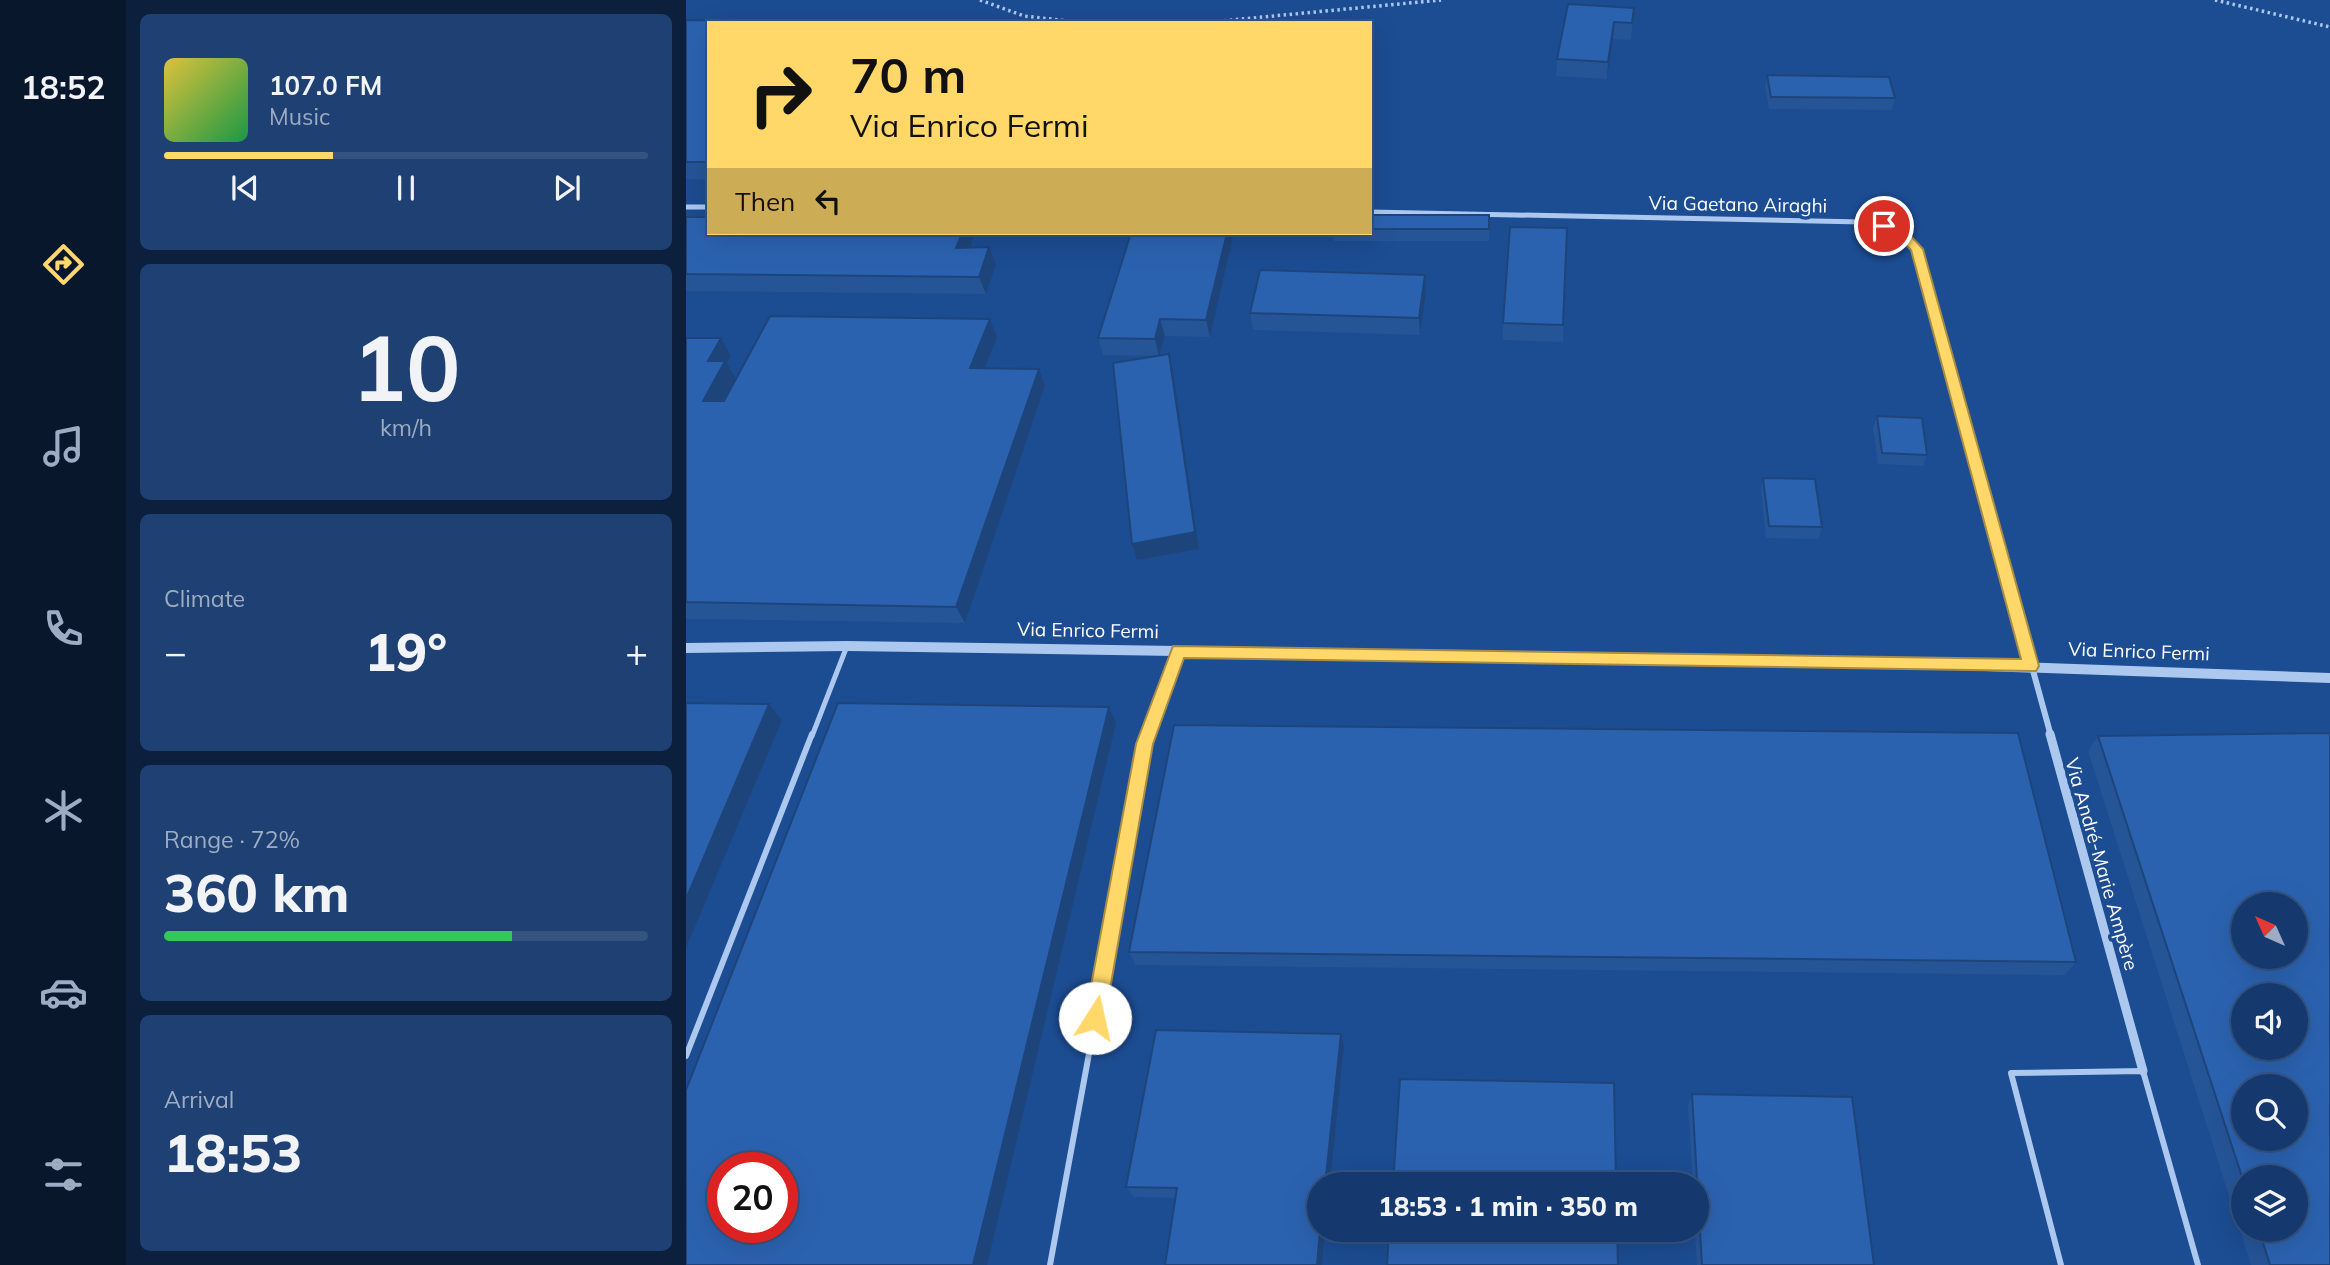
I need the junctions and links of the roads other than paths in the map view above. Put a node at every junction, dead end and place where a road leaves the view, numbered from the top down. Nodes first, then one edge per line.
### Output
1 (686, 207) edge
2 (707, 207) edge
3 (1372, 212) edge
4 (847, 646) junction
5 (686, 648) edge
6 (1178, 651) junction
7 (2031, 666) junction
8 (2330, 678) edge
9 (686, 1056) edge
10 (2143, 1071) junction
11 (1050, 1265) edge
12 (2061, 1265) edge
13 (2198, 1265) edge

1 - 2 street
3 - 7 street, Via Gaetano Airaghi
4 - 5 street, Via Enrico Fermi
4 - 6 street, Via Enrico Fermi
4 - 9 lane
6 - 7 street, Via Enrico Fermi
6 - 11 lane
7 - 8 street, Via Enrico Fermi
7 - 10 street, Via André-Marie Ampère
10 - 12 lane
10 - 13 lane

